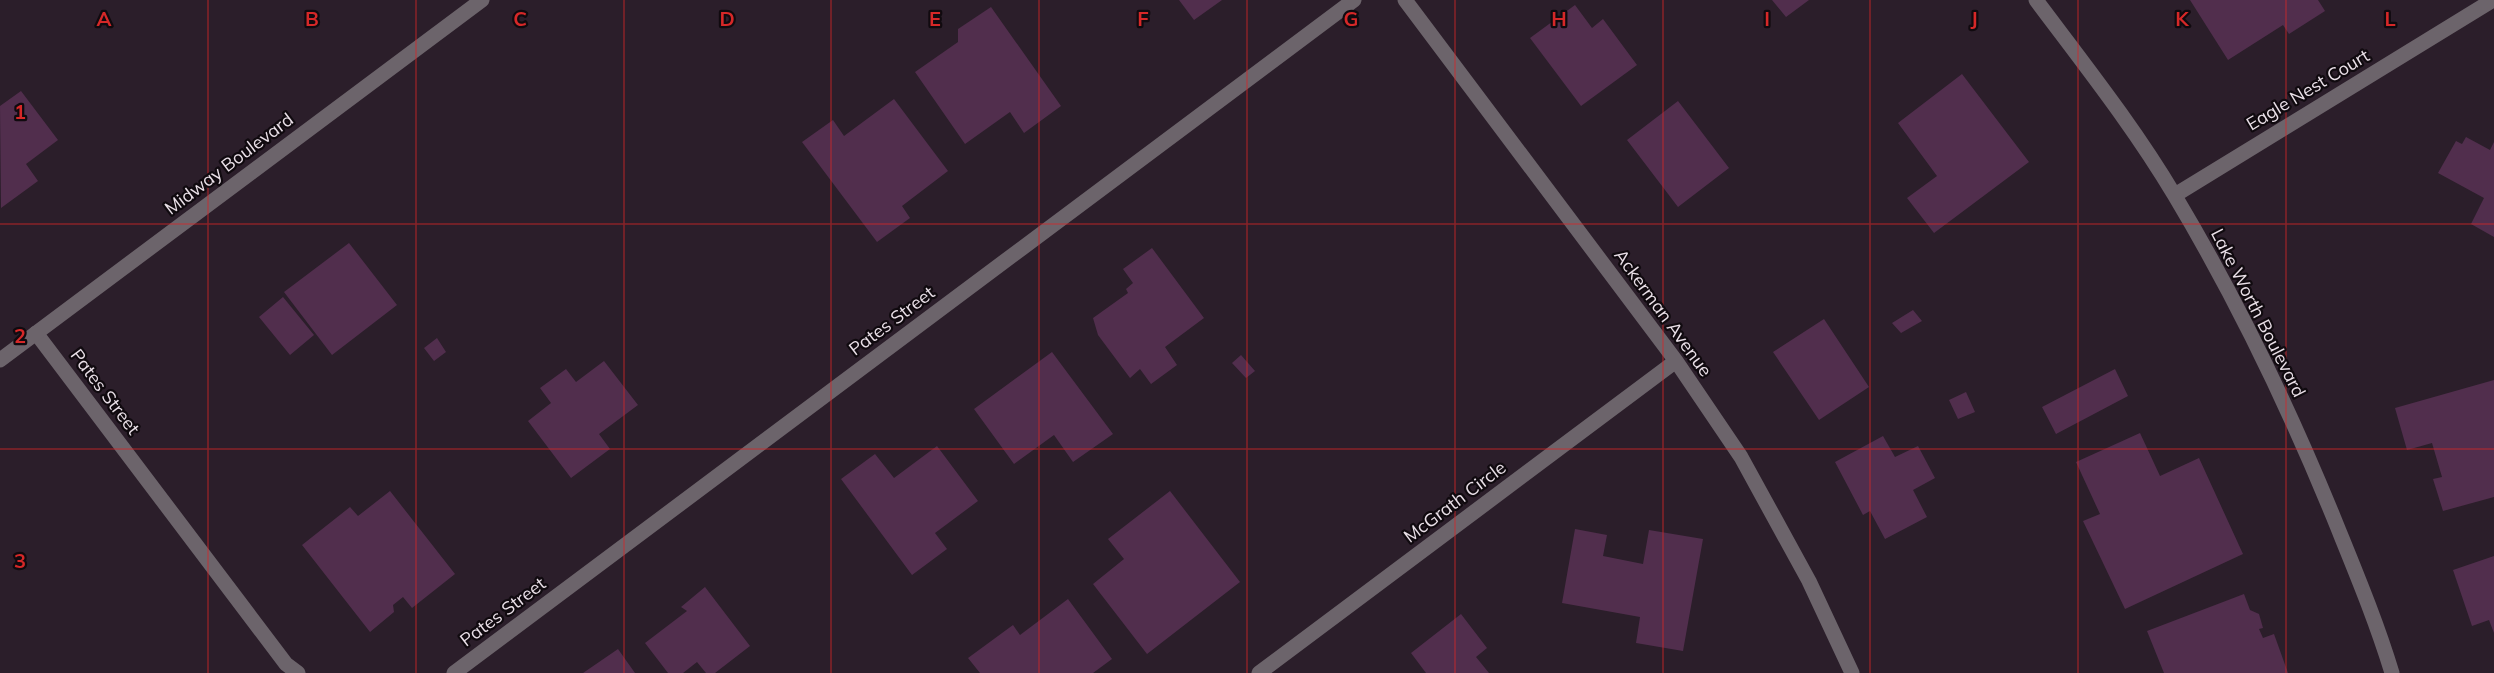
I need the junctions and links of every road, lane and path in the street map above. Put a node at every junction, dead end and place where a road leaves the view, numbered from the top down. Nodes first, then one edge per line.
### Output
1 (482, 0) edge
2 (1354, 0) edge
3 (1405, 0) edge
4 (2036, 0) edge
5 (2493, 0) edge
6 (2175, 195) junction
7 (36, 333) junction
8 (0, 360) edge
9 (1676, 361) junction
10 (298, 673) edge
11 (454, 673) edge
12 (1259, 673) edge
13 (1852, 673) edge
14 (2392, 673) edge

1 - 7 street, Midway Boulevard
2 - 11 street, Pates Street
3 - 9 street, Ackerman Avenue
4 - 6 street, Lake Worth Boulevard
5 - 6 street, Eagle Nest Court
6 - 14 street, Lake Worth Boulevard
7 - 8 street, Midway Boulevard
7 - 10 street, Pates Street
9 - 12 street, McGrath Circle
9 - 13 street, Ackerman Avenue

